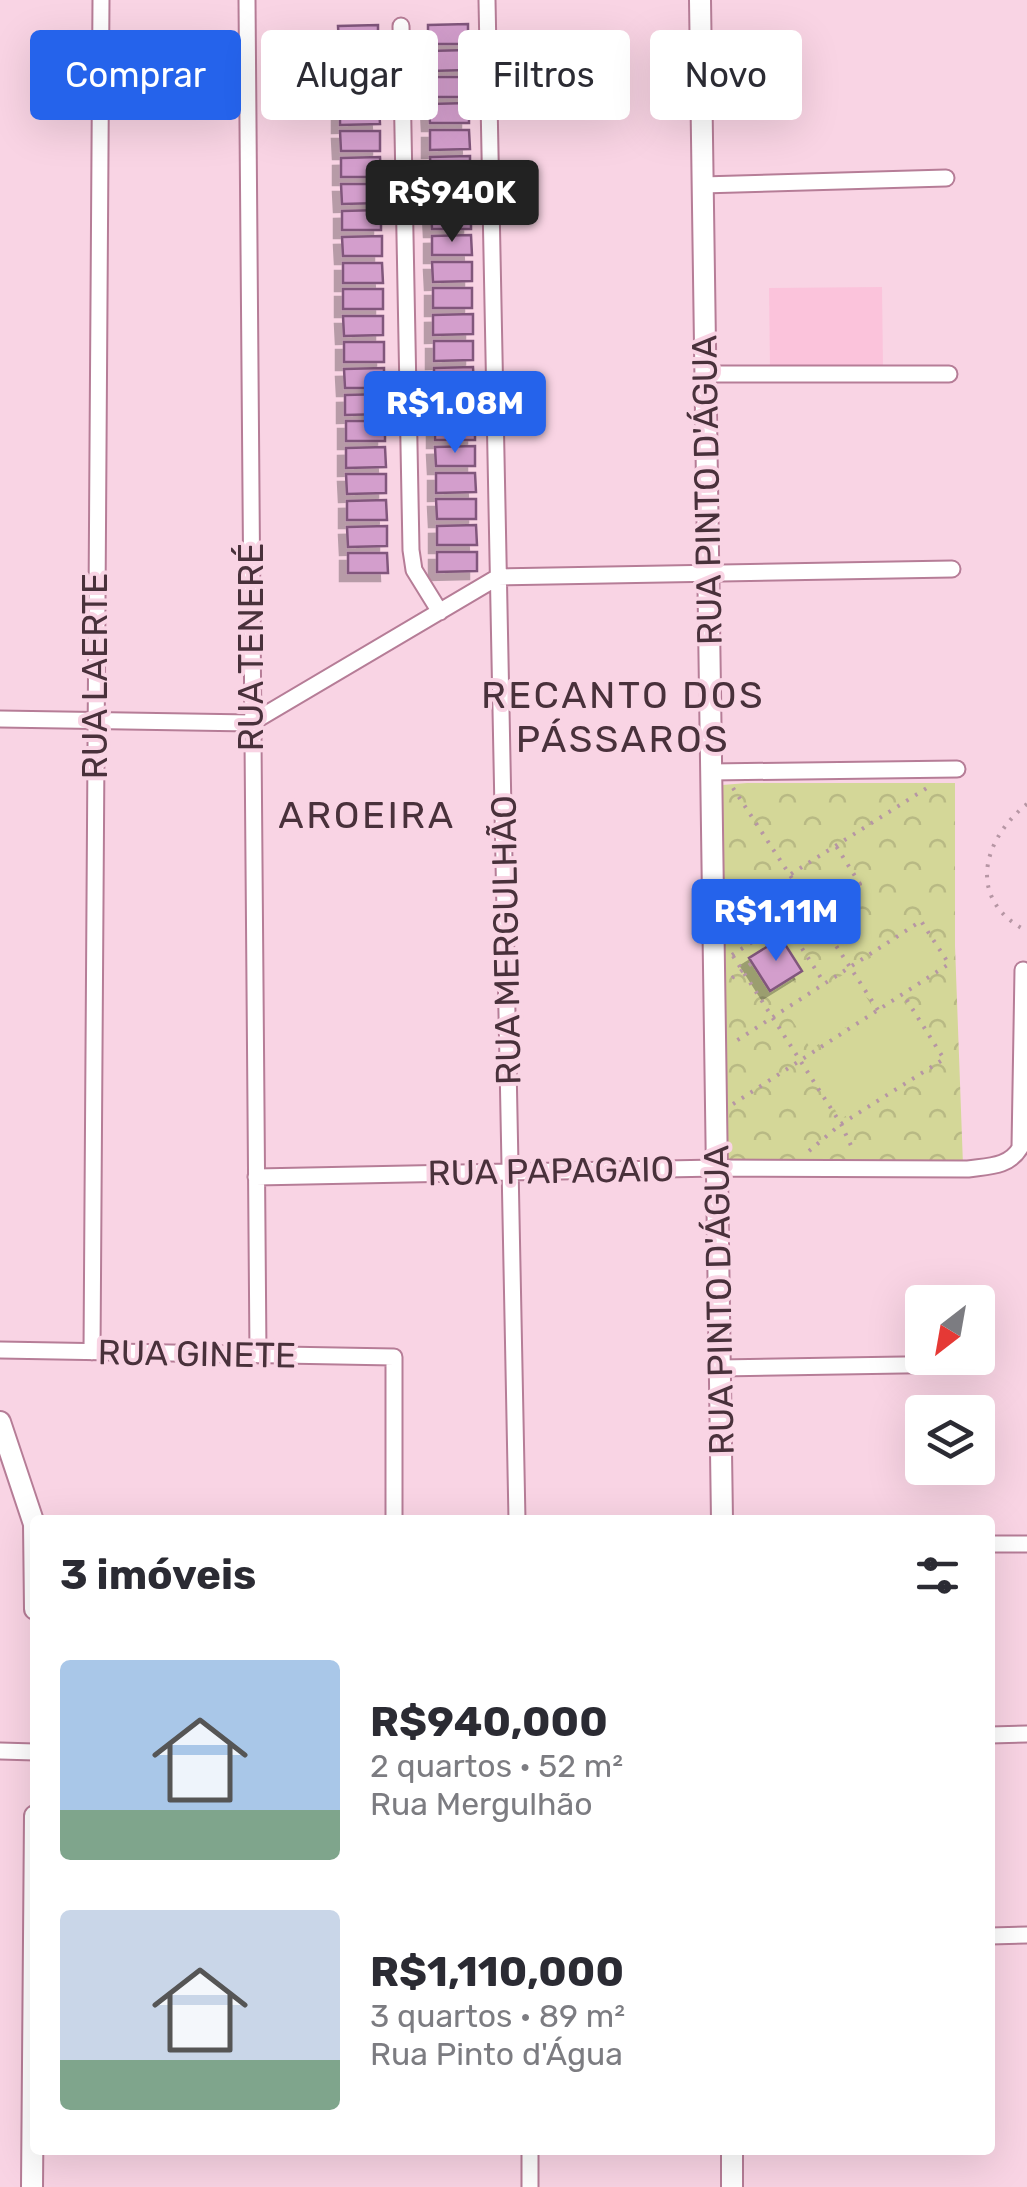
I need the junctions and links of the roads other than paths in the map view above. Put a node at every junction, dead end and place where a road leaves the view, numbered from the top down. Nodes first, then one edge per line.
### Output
1 (102, 0) edge
2 (248, 0) edge
3 (487, 0) edge
4 (700, 0) edge
5 (402, 26) dead end
6 (946, 178) dead end
7 (702, 186) junction
8 (705, 374) junction
9 (949, 374) dead end
10 (952, 569) dead end
11 (708, 574) junction
12 (498, 577) junction
13 (440, 612) junction
14 (0, 719) edge
15 (94, 721) junction
16 (251, 723) junction
17 (957, 769) road end
18 (717, 771) junction
19 (1024, 970) dead end
20 (717, 1168) junction
21 (510, 1172) junction
22 (256, 1177) junction
23 (0, 1350) edge
24 (92, 1352) junction
25 (258, 1355) junction
26 (905, 1365) edge
27 (720, 1368) junction
28 (0, 1422) edge
29 (32, 1515) edge
30 (394, 1515) edge
31 (518, 1515) edge
32 (722, 1515) edge
33 (995, 1544) edge
34 (1027, 1544) edge
35 (1027, 1734) edge
36 (995, 1735) edge
37 (0, 1751) edge
38 (30, 1752) edge
39 (1027, 1935) edge
40 (995, 1936) edge
41 (33, 2155) edge
42 (530, 2155) edge
43 (732, 2155) edge
44 (32, 2187) edge
45 (530, 2187) edge
46 (732, 2187) edge

1 - 15 street, RUA LAERTE
2 - 16 street, RUA TENERÉ
3 - 12 street, RUA MERGULHÃO
4 - 7 street, RUA PINTO D'ÁGUA
5 - 13 street
6 - 7 street
7 - 8 street, RUA PINTO D'ÁGUA
8 - 9 street
8 - 11 street, RUA PINTO D'ÁGUA
10 - 11 street
11 - 12 street
11 - 18 street, RUA PINTO D'ÁGUA
12 - 13 street
12 - 21 street, RUA MERGULHÃO
13 - 16 street
14 - 15 street
15 - 16 street
15 - 24 street, RUA LAERTE
16 - 22 street, RUA TENERÉ
17 - 18 street
18 - 20 street, RUA PINTO D'ÁGUA
19 - 20 street, RUA PAPAGAIO
20 - 21 street, RUA PAPAGAIO
20 - 27 street, RUA PINTO D'ÁGUA
21 - 22 street, RUA PAPAGAIO
21 - 31 street, RUA MERGULHÃO
22 - 25 street, RUA TENERÉ
23 - 24 street, RUA GINETE
24 - 25 street, RUA GINETE
25 - 30 street, RUA GINETE
26 - 27 street
27 - 32 street, RUA PINTO D'ÁGUA
28 - 29 street
33 - 34 street
35 - 36 street
37 - 38 street
39 - 40 street
41 - 44 street
42 - 45 street
43 - 46 street

